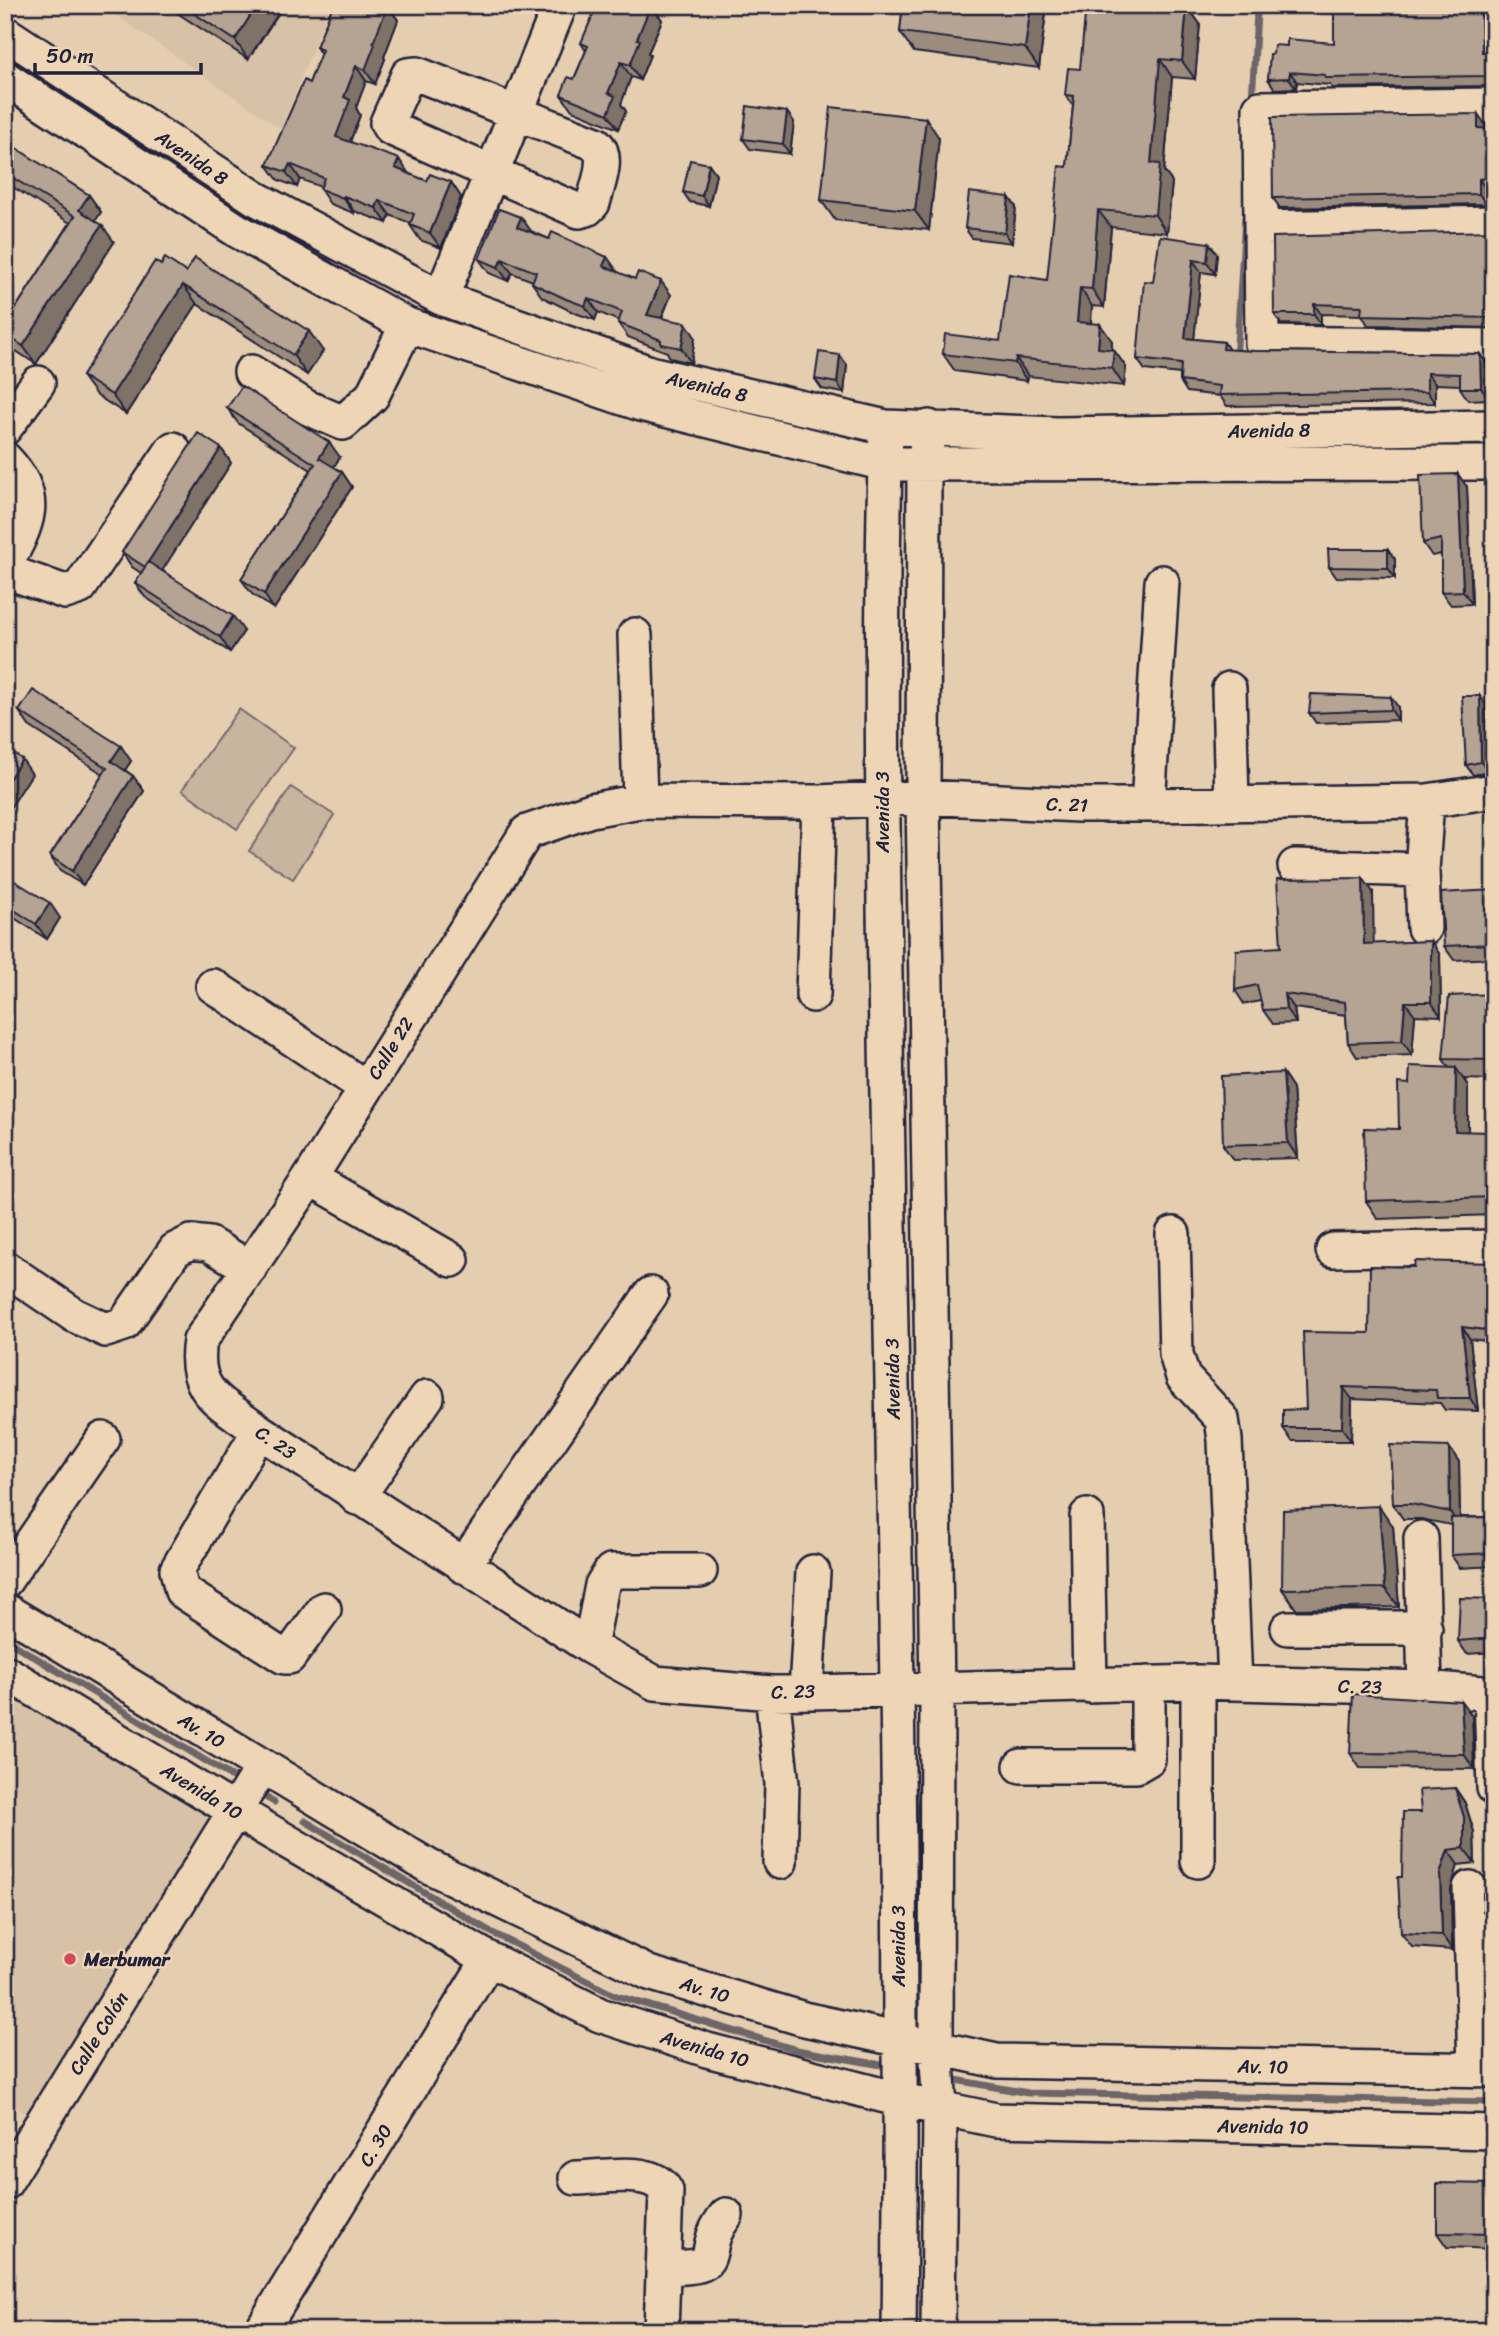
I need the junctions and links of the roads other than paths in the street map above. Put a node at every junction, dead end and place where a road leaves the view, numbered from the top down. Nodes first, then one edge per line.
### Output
1 (560, 5) edge
2 (5, 33) edge
3 (5, 78) edge
4 (1494, 105) edge
5 (517, 112) junction
6 (493, 174) junction
7 (1494, 223) edge
8 (1261, 228) junction
9 (441, 298) junction
10 (407, 325) junction
11 (1494, 346) edge
12 (251, 372) dead end
13 (38, 383) dead end
14 (886, 427) junction
15 (929, 427) junction
16 (1494, 427) edge
17 (6, 449) edge
18 (173, 449) dead end
19 (1494, 463) edge
20 (884, 464) junction
21 (924, 466) junction
22 (5, 565) edge
23 (5, 571) edge
24 (1162, 582) dead end
25 (635, 635) dead end
26 (1229, 689) dead end
27 (1494, 791) edge
28 (923, 797) junction
29 (882, 798) junction
30 (640, 801) junction
31 (1427, 801) junction
32 (819, 802) junction
33 (1232, 802) junction
34 (1148, 805) junction
35 (1294, 866) dead end
36 (1422, 870) junction
37 (1424, 928) dead end
38 (213, 986) dead end
39 (813, 995) dead end
40 (365, 1087) junction
41 (310, 1178) junction
42 (1172, 1234) dead end
43 (1494, 1247) edge
44 (1333, 1250) dead end
45 (452, 1260) dead end
46 (5, 1268) edge
47 (250, 1268) junction
48 (651, 1294) dead end
49 (196, 1365) joint
50 (427, 1397) dead end
51 (259, 1431) junction
52 (103, 1439) dead end
53 (357, 1498) junction
54 (1087, 1516) dead end
55 (1421, 1538) dead end
56 (463, 1566) junction
57 (700, 1571) dead end
58 (813, 1572) dead end
59 (5, 1581) edge
60 (324, 1609) dead end
61 (5, 1610) edge
62 (1288, 1628) dead end
63 (1425, 1628) junction
64 (590, 1647) junction
65 (5, 1672) edge
66 (1198, 1682) junction
67 (1148, 1683) junction
68 (1235, 1683) junction
69 (1090, 1686) junction
70 (1425, 1688) junction
71 (937, 1689) junction
72 (806, 1690) junction
73 (897, 1690) junction
74 (772, 1693) junction
75 (1492, 1694) edge
76 (1021, 1766) dead end
77 (262, 1767) junction
78 (1493, 1770) edge
79 (302, 1790) junction
80 (235, 1811) junction
81 (277, 1835) junction
82 (1198, 1861) dead end
83 (780, 1862) dead end
84 (1470, 1888) dead end
85 (489, 1959) junction
86 (898, 2039) junction
87 (936, 2046) junction
88 (1484, 2070) edge
89 (901, 2100) junction
90 (940, 2109) junction
91 (1494, 2132) edge
92 (576, 2178) dead end
93 (5, 2183) edge
94 (726, 2215) dead end
95 (663, 2267) junction
96 (261, 2331) edge
97 (661, 2331) edge
98 (899, 2331) edge
99 (938, 2331) edge

1 - 5 street
2 - 9 street, Avenida 8
3 - 10 street, Avenida 8
4 - 8 street
5 - 6 street
5 - 6 street
5 - 6 street
6 - 9 street
7 - 8 street
8 - 11 street
9 - 14 street, Avenida 8
10 - 12 street
10 - 20 street, Avenida 8
13 - 17 street
14 - 15 street, Avenida 8
14 - 20 street, Avenida 3
15 - 16 street, Avenida 8
15 - 21 street, Avenida 3
17 - 22 street
18 - 23 street
19 - 21 street, Avenida 8
20 - 21 street, Avenida 8
20 - 29 street, Avenida 3
21 - 28 street, Avenida 3
24 - 34 street
25 - 30 street
26 - 33 street
27 - 31 street, C. 21
28 - 29 street, C. 21
28 - 34 street, C. 21
28 - 71 street, Avenida 3
29 - 32 street, C. 21
29 - 73 street, Avenida 3
30 - 32 street, C. 21
30 - 40 street, Calle 22
31 - 33 street, C. 21
31 - 36 street
32 - 39 street
33 - 34 street, C. 21
35 - 36 street
36 - 37 street
38 - 40 street
40 - 41 street, Calle 22
41 - 45 street
41 - 47 street, Calle 22
42 - 68 street
43 - 44 street
46 - 47 street
47 - 49 street, Calle 22
48 - 56 street
49 - 51 street, C. 23
50 - 53 street
51 - 53 street, C. 23
51 - 60 street
52 - 59 street
53 - 56 street, C. 23
54 - 69 street
55 - 63 street
56 - 64 street, C. 23
57 - 64 street
58 - 72 street
61 - 77 street, Av. 10
62 - 63 street
63 - 70 street
64 - 74 street, C. 23
65 - 80 street, Avenida 10
66 - 67 street, C. 23
66 - 68 street, C. 23
66 - 82 street
67 - 69 street, C. 23
67 - 76 street
68 - 70 street, C. 23
69 - 71 street, C. 23
70 - 75 street, C. 23
71 - 73 street, C. 23
71 - 87 street, Avenida 3
72 - 73 street, C. 23
72 - 74 street, C. 23
73 - 86 street, Avenida 3
74 - 83 street
75 - 78 street
77 - 79 street, Av. 10
77 - 80 street, Calle Colón
79 - 81 street
79 - 86 street, Av. 10
80 - 81 street, Avenida 10
80 - 93 street, Calle Colón
81 - 85 street, Avenida 10
84 - 88 street
85 - 89 street, Avenida 10
85 - 96 street, C. 30
86 - 87 street, Av. 10
86 - 89 street, Avenida 3
87 - 88 street, Av. 10
87 - 90 street, Avenida 3
89 - 90 street, Avenida 10
89 - 98 street, Avenida 3
90 - 91 street, Avenida 10
90 - 99 street, Avenida 3
92 - 95 street
94 - 95 street
95 - 97 street

